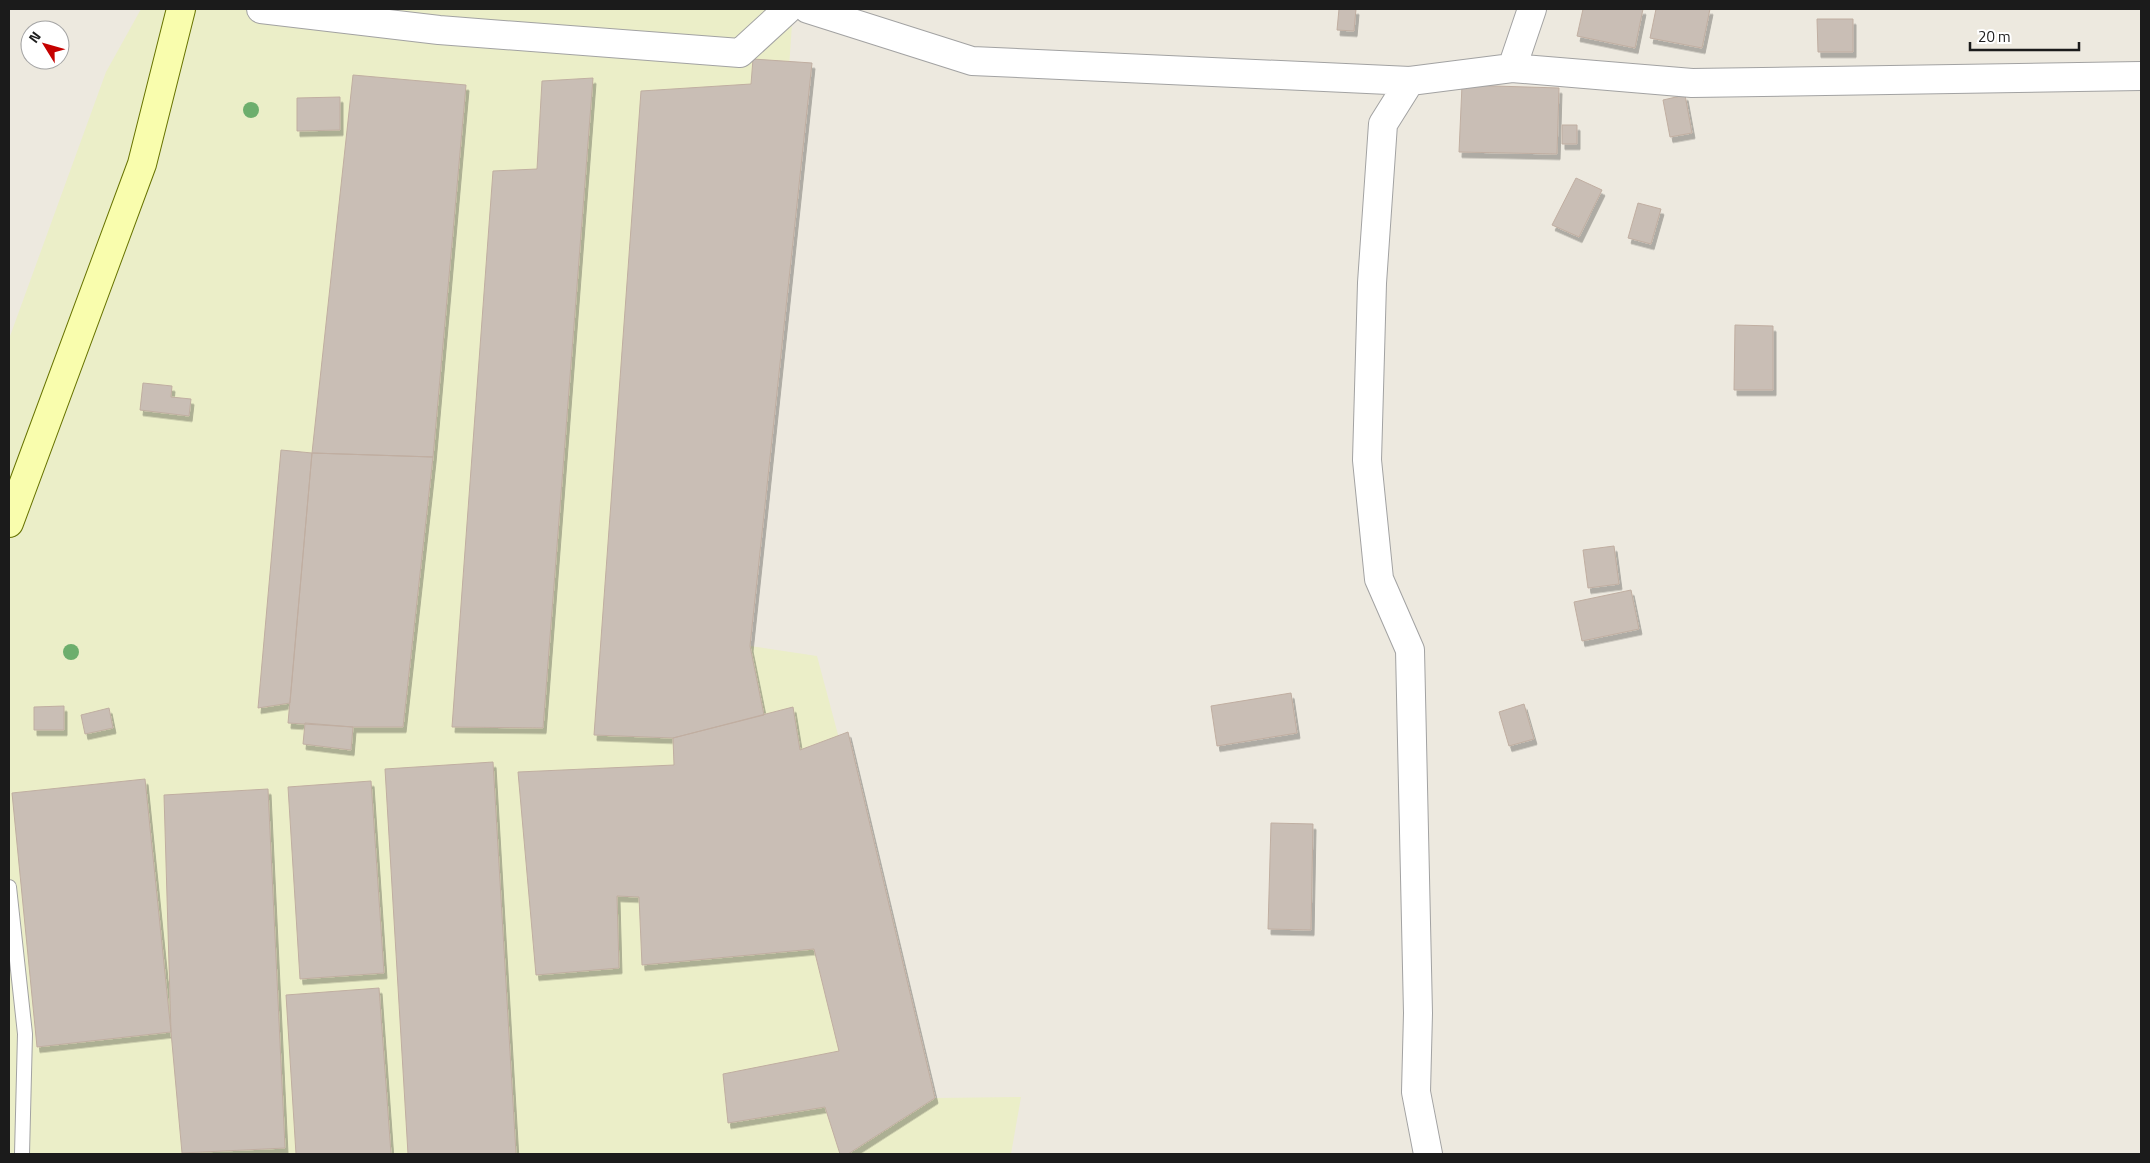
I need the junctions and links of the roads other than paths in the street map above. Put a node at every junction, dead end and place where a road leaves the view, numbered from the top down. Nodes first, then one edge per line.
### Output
1 (181, 9) edge
2 (261, 9) edge
3 (788, 9) edge
4 (808, 9) edge
5 (1532, 9) edge
6 (1512, 68) junction
7 (2141, 76) edge
8 (1410, 81) junction
9 (9, 523) edge
10 (9, 887) edge
11 (22, 1154) edge
12 (1428, 1154) edge

1 - 9 main road
2 - 3 street
4 - 8 street
5 - 6 street
6 - 7 street
6 - 8 street
8 - 12 street
10 - 11 lane

